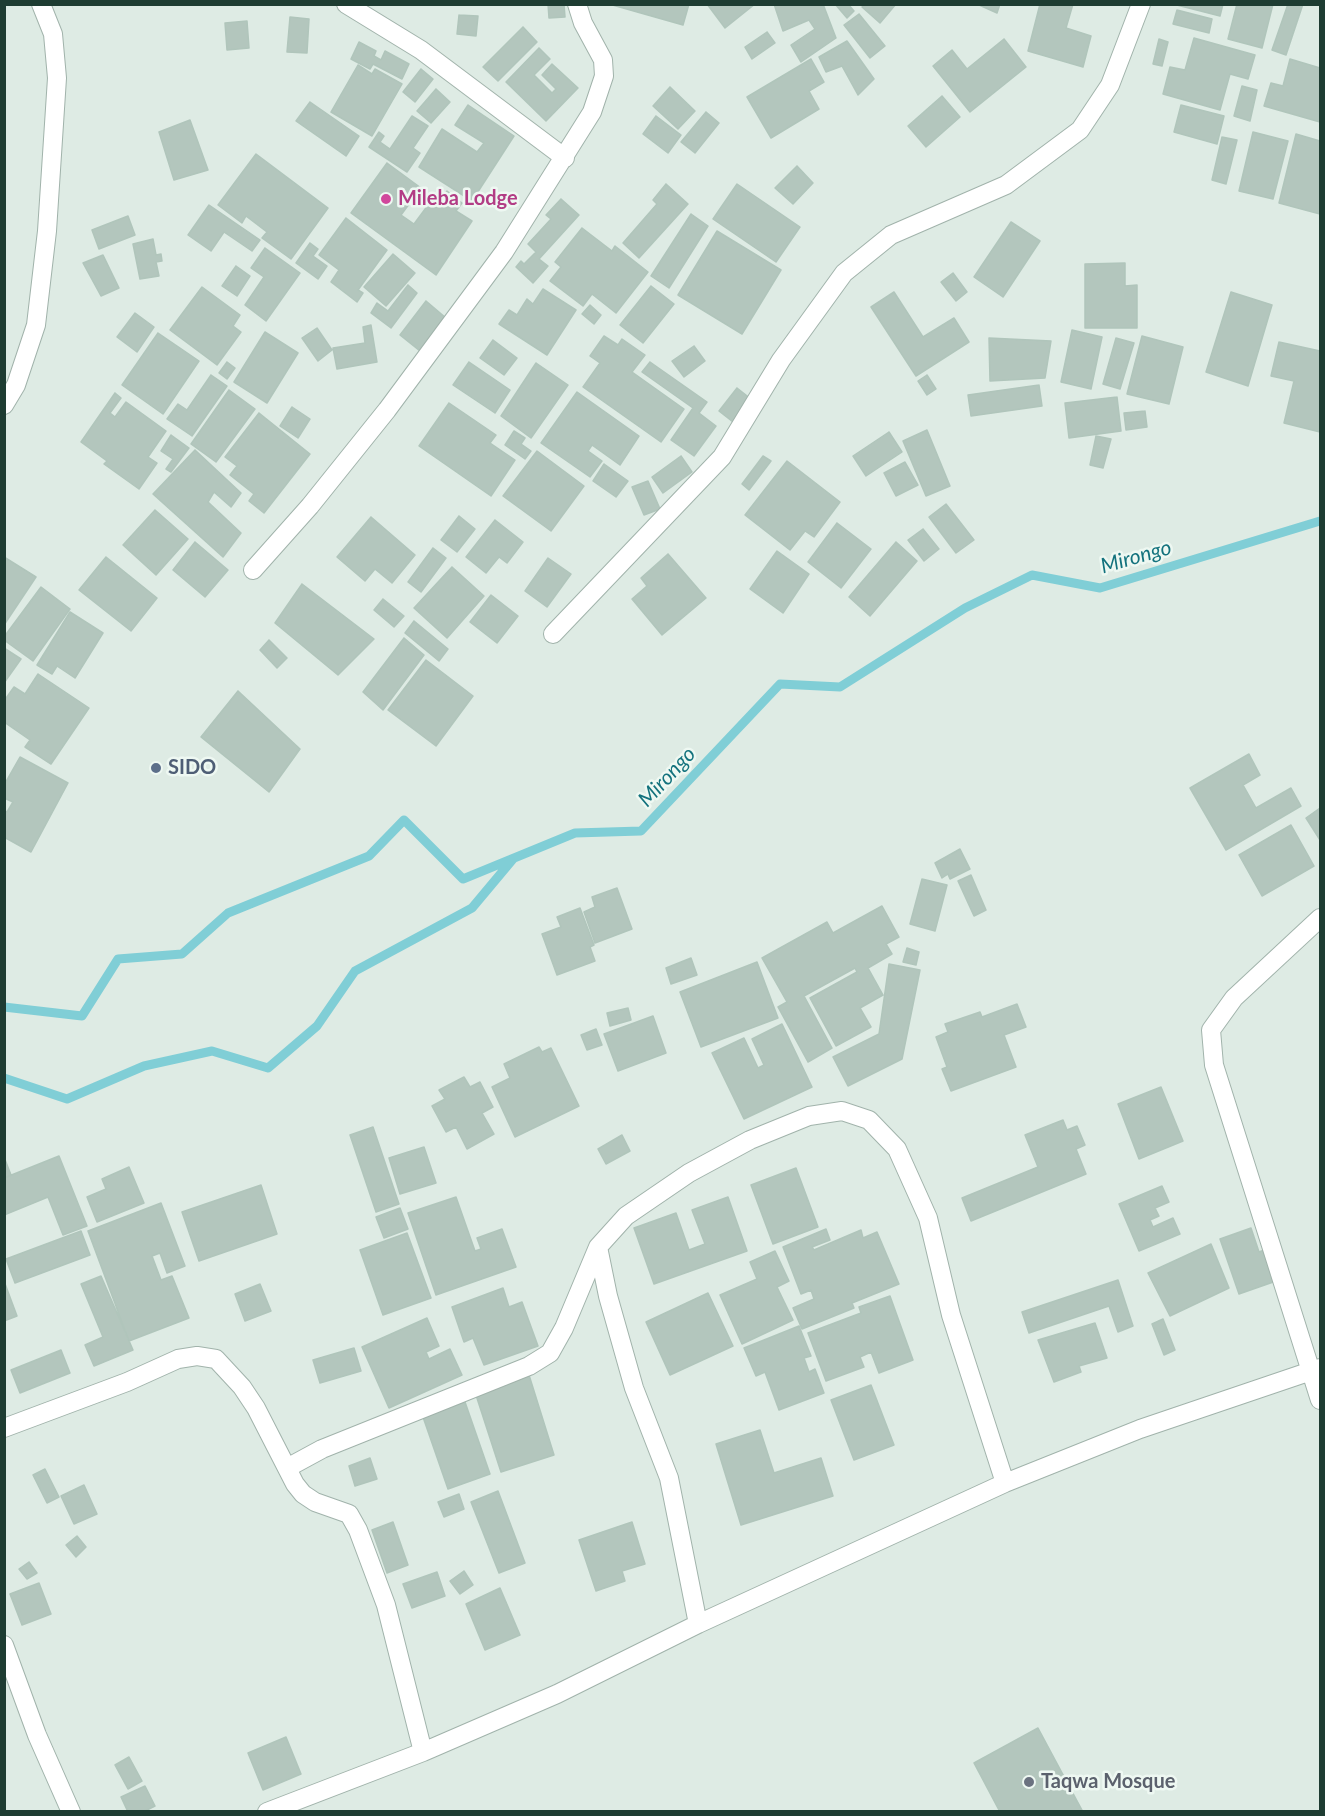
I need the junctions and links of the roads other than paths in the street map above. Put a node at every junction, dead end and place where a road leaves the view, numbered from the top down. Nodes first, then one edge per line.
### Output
1 (41, 4) edge
2 (346, 4) edge
3 (577, 4) edge
4 (1141, 4) edge
5 (565, 158) junction
6 (4, 405) edge
7 (253, 570) dead end
8 (553, 634) dead end
9 (1320, 918) edge
10 (598, 1247) junction
11 (1316, 1369) edge
12 (1320, 1400) edge
13 (4, 1428) edge
14 (287, 1468) junction
15 (1005, 1482) junction
16 (698, 1624) junction
17 (4, 1645) edge
18 (423, 1752) junction
19 (71, 1812) edge
20 (267, 1812) edge

1 - 6 street
2 - 5 street
3 - 5 street
4 - 8 street
5 - 7 street
9 - 11 street
10 - 14 street
10 - 15 street
10 - 16 street
11 - 12 street
11 - 15 street
13 - 14 street
14 - 18 street
15 - 16 street
16 - 18 street
17 - 19 street
18 - 20 street

